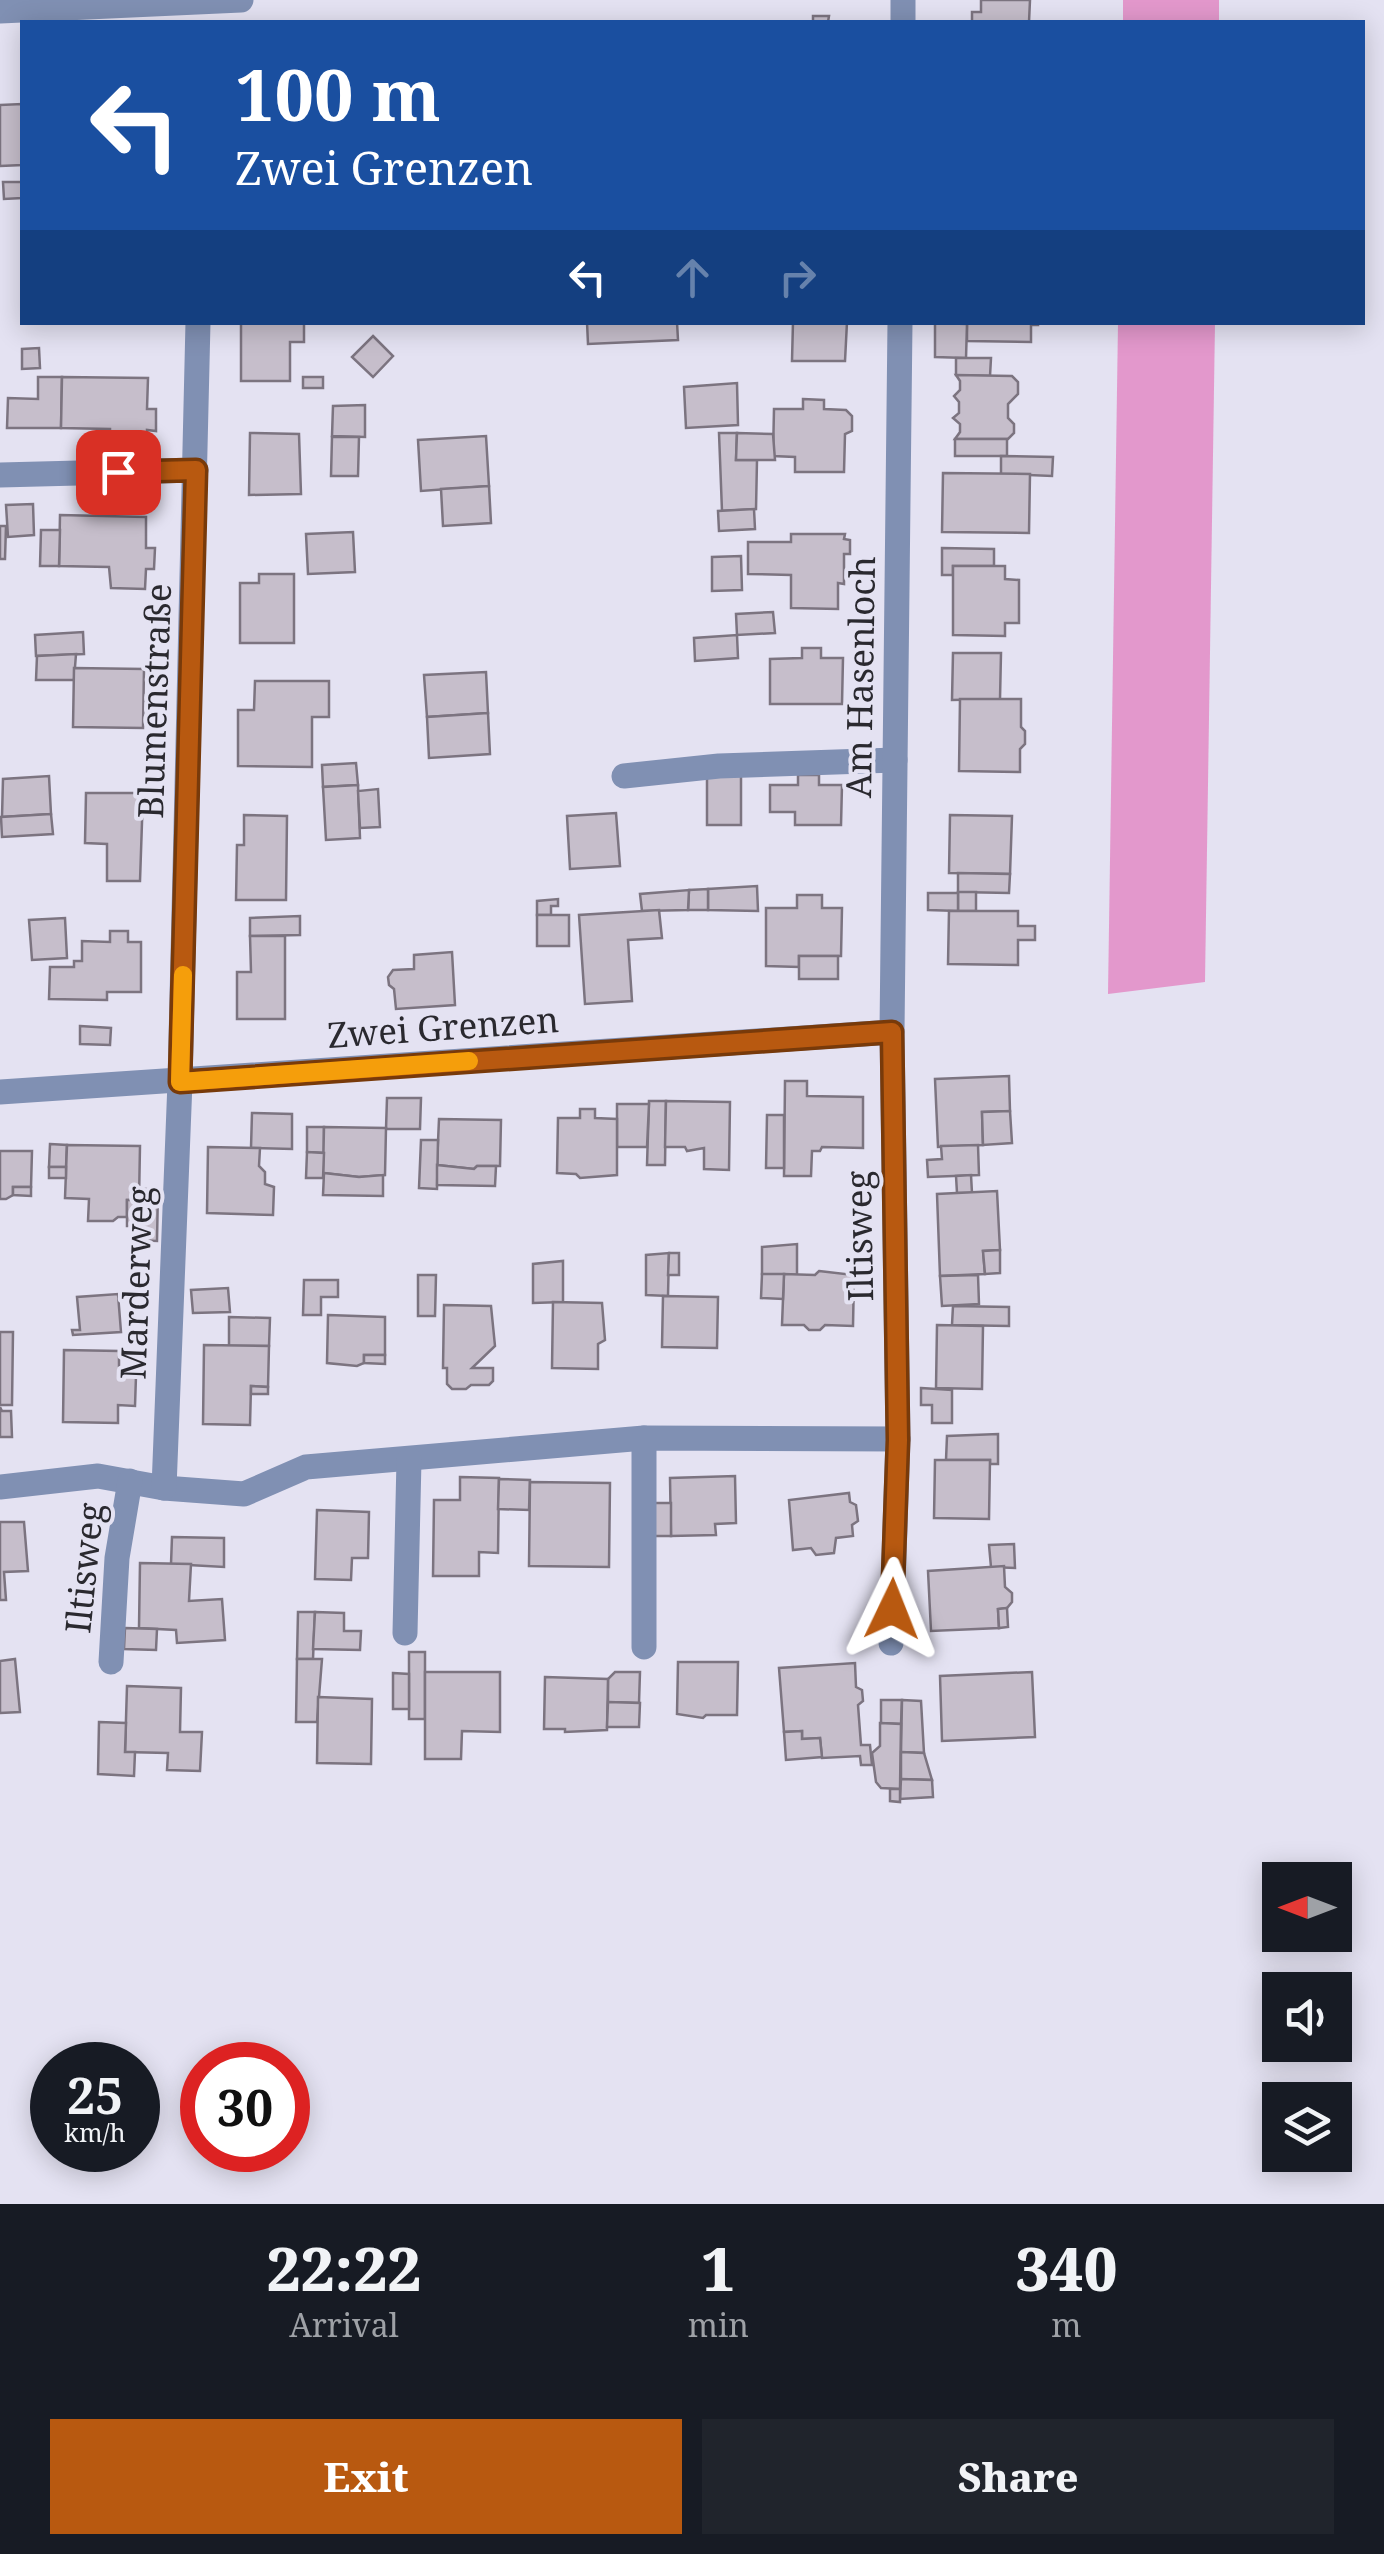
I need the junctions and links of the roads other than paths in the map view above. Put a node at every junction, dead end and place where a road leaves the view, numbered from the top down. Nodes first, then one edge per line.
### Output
1 (241, 0) edge
2 (0, 11) edge
3 (202, 12) edge
4 (198, 325) edge
5 (900, 325) edge
6 (196, 470) junction
7 (0, 475) edge
8 (895, 760) junction
9 (624, 776) dead end
10 (892, 1032) junction
11 (180, 1082) junction
12 (0, 1092) edge
13 (644, 1438) junction
14 (898, 1440) junction
15 (408, 1460) junction
16 (130, 1482) junction
17 (0, 1487) edge
18 (164, 1488) junction
19 (405, 1633) dead end
20 (891, 1643) dead end
21 (644, 1647) dead end
22 (111, 1662) dead end

1 - 3 street
2 - 3 street
4 - 6 street, Blumenstraße
5 - 8 street, Am Hasenloch
6 - 7 street
6 - 11 street, Blumenstraße
8 - 9 street
8 - 10 street, Am Hasenloch
10 - 11 street, Zwei Grenzen
10 - 14 street, Iltisweg
11 - 12 street, Zwei Grenzen
11 - 18 street, Marderweg
13 - 14 street, Iltisweg
13 - 15 street, Iltisweg
13 - 21 street
14 - 20 street, Iltisweg
15 - 18 street, Iltisweg
15 - 19 street
16 - 17 street, Iltisweg
16 - 18 street, Iltisweg
16 - 22 street, Iltisweg

